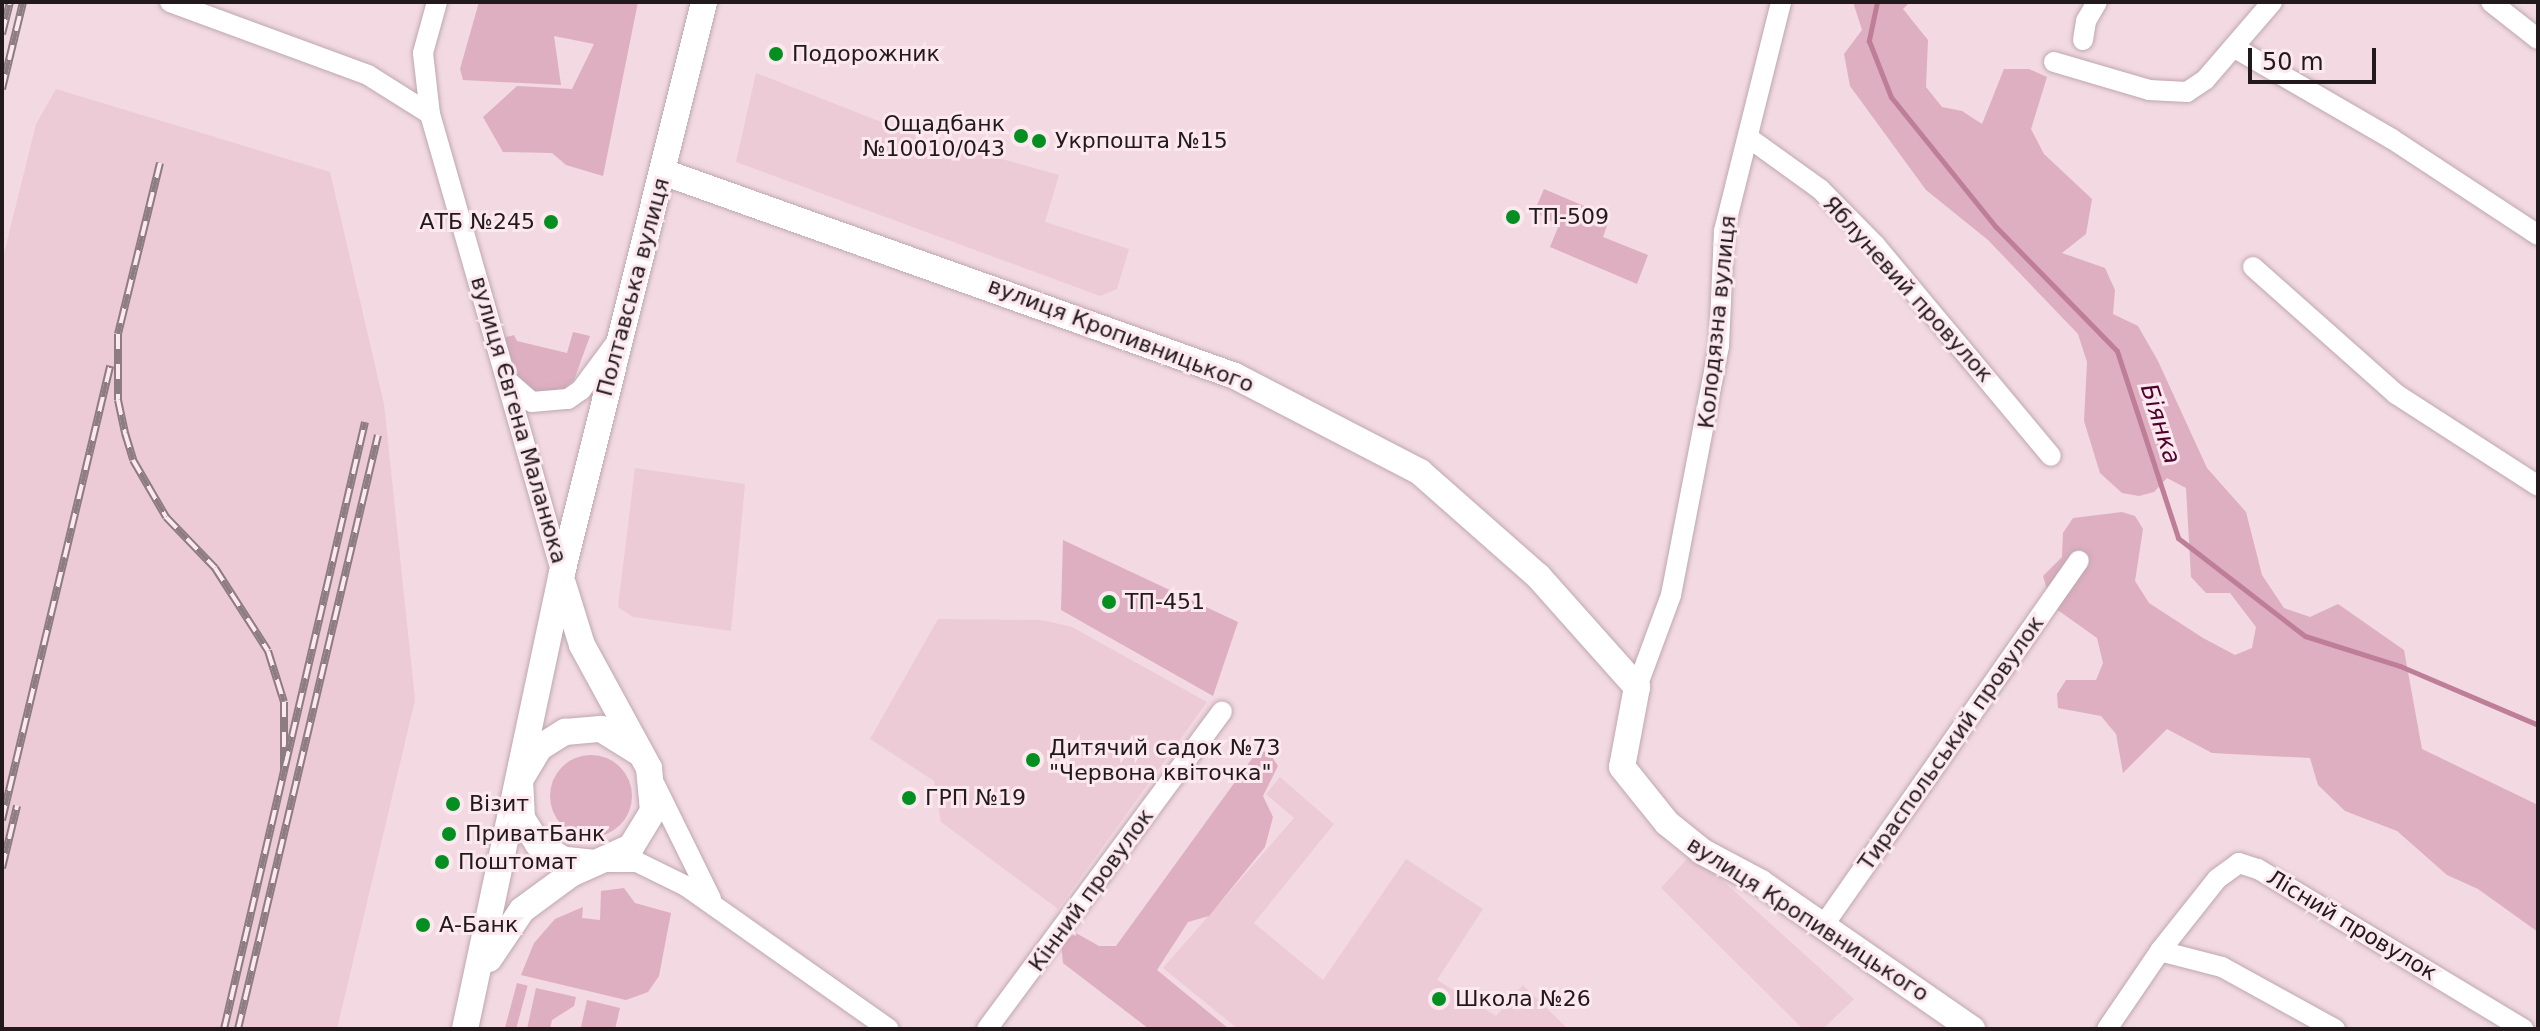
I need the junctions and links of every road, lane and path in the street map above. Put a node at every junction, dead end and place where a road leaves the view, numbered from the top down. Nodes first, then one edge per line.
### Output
1 (170, 2) edge
2 (437, 2) edge
3 (704, 2) edge
4 (1781, 2) edge
5 (2097, 2) edge
6 (2272, 2) edge
7 (2491, 2) edge
8 (2538, 39) edge
9 (2083, 40) dead end
10 (2235, 48) junction
11 (2054, 62) dead end
12 (430, 114) junction
13 (1749, 138) junction
14 (663, 172) junction
15 (2538, 235) edge
16 (2253, 267) dead end
17 (618, 339) junction
18 (510, 383) junction
19 (2051, 456) dead end
20 (2538, 486) edge
21 (2079, 561) dead end
22 (562, 573) junction
23 (1637, 687) junction
24 (1222, 711) dead end
25 (649, 768) junction
26 (520, 780) junction
27 (603, 862) junction
28 (713, 903) junction
29 (1823, 926) junction
30 (2160, 951) junction
31 (477, 980) junction
32 (465, 1029) edge
33 (889, 1029) edge
34 (987, 1029) edge
35 (1972, 1029) edge
36 (2107, 1029) edge
37 (2335, 1029) edge
38 (2523, 1029) edge

1 - 12 street
2 - 12 street, вулиця Євгена Маланюка
3 - 14 main road, Полтавська вулиця
4 - 13 street, Колодязна вулиця
5 - 9 street
6 - 10 street
7 - 8 street
10 - 11 street
10 - 15 street
12 - 18 street, вулиця Євгена Маланюка
13 - 19 street, Яблуневий провулок
13 - 23 street, Колодязна вулиця
14 - 17 main road, Полтавська вулиця
14 - 23 main road, вулиця Кропивницького
16 - 20 street
17 - 18 street
17 - 22 main road, Полтавська вулиця
18 - 22 street, вулиця Євгена Маланюка
21 - 29 street, Тираспольський провулок
22 - 25 main road
22 - 26 main road, вулиця Євгена Маланюка
23 - 29 main road, вулиця Кропивницького
24 - 34 street, Кінний провулок
25 - 26 main road
25 - 27 main road
25 - 28 street
26 - 27 main road
26 - 31 main road, вулиця Євгена Маланюка
27 - 28 street
27 - 31 main road
28 - 33 street
29 - 35 main road, вулиця Кропивницького
30 - 36 street, Лісний провулок
30 - 37 street
30 - 38 street, Лісний провулок
31 - 32 main road, вулиця Євгена Маланюка

